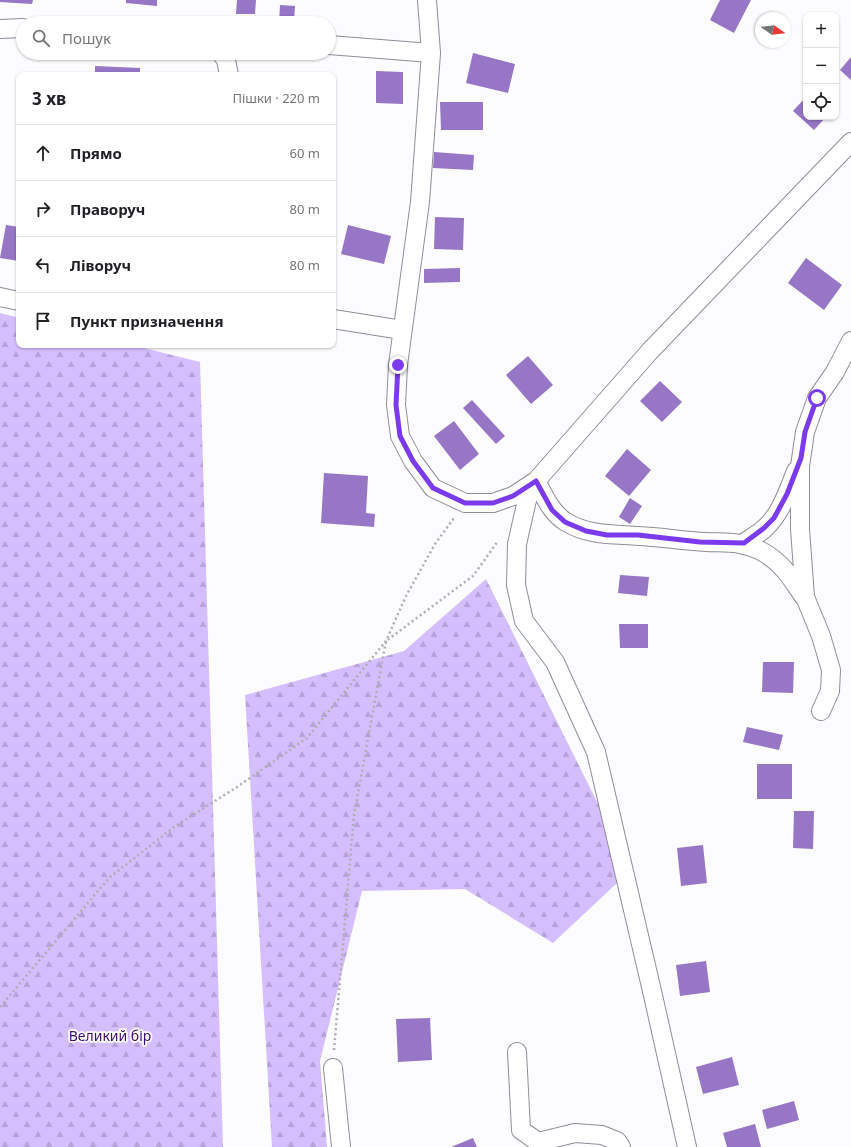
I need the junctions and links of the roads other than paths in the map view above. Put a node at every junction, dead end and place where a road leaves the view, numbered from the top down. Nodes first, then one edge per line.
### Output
1 (427, 0) edge
2 (16, 28) edge
3 (0, 29) edge
4 (336, 46) edge
5 (432, 53) junction
6 (226, 60) edge
7 (228, 72) edge
8 (851, 142) edge
9 (0, 297) edge
10 (16, 300) edge
11 (336, 319) edge
12 (402, 330) junction
13 (851, 341) edge
14 (801, 458) junction
15 (536, 481) junction
16 (744, 543) junction
17 (805, 597) junction
18 (821, 711) dead end
19 (517, 1052) dead end
20 (333, 1068) road end
21 (342, 1147) edge
22 (621, 1147) edge
23 (687, 1147) edge

1 - 5 street
2 - 3 street
4 - 5 street
5 - 12 street
6 - 7 street
8 - 15 street
9 - 10 street
11 - 12 street
12 - 15 street
13 - 14 street
14 - 16 street
14 - 17 street
15 - 16 street
15 - 23 street
16 - 17 street
17 - 18 street
19 - 22 street
20 - 21 street

